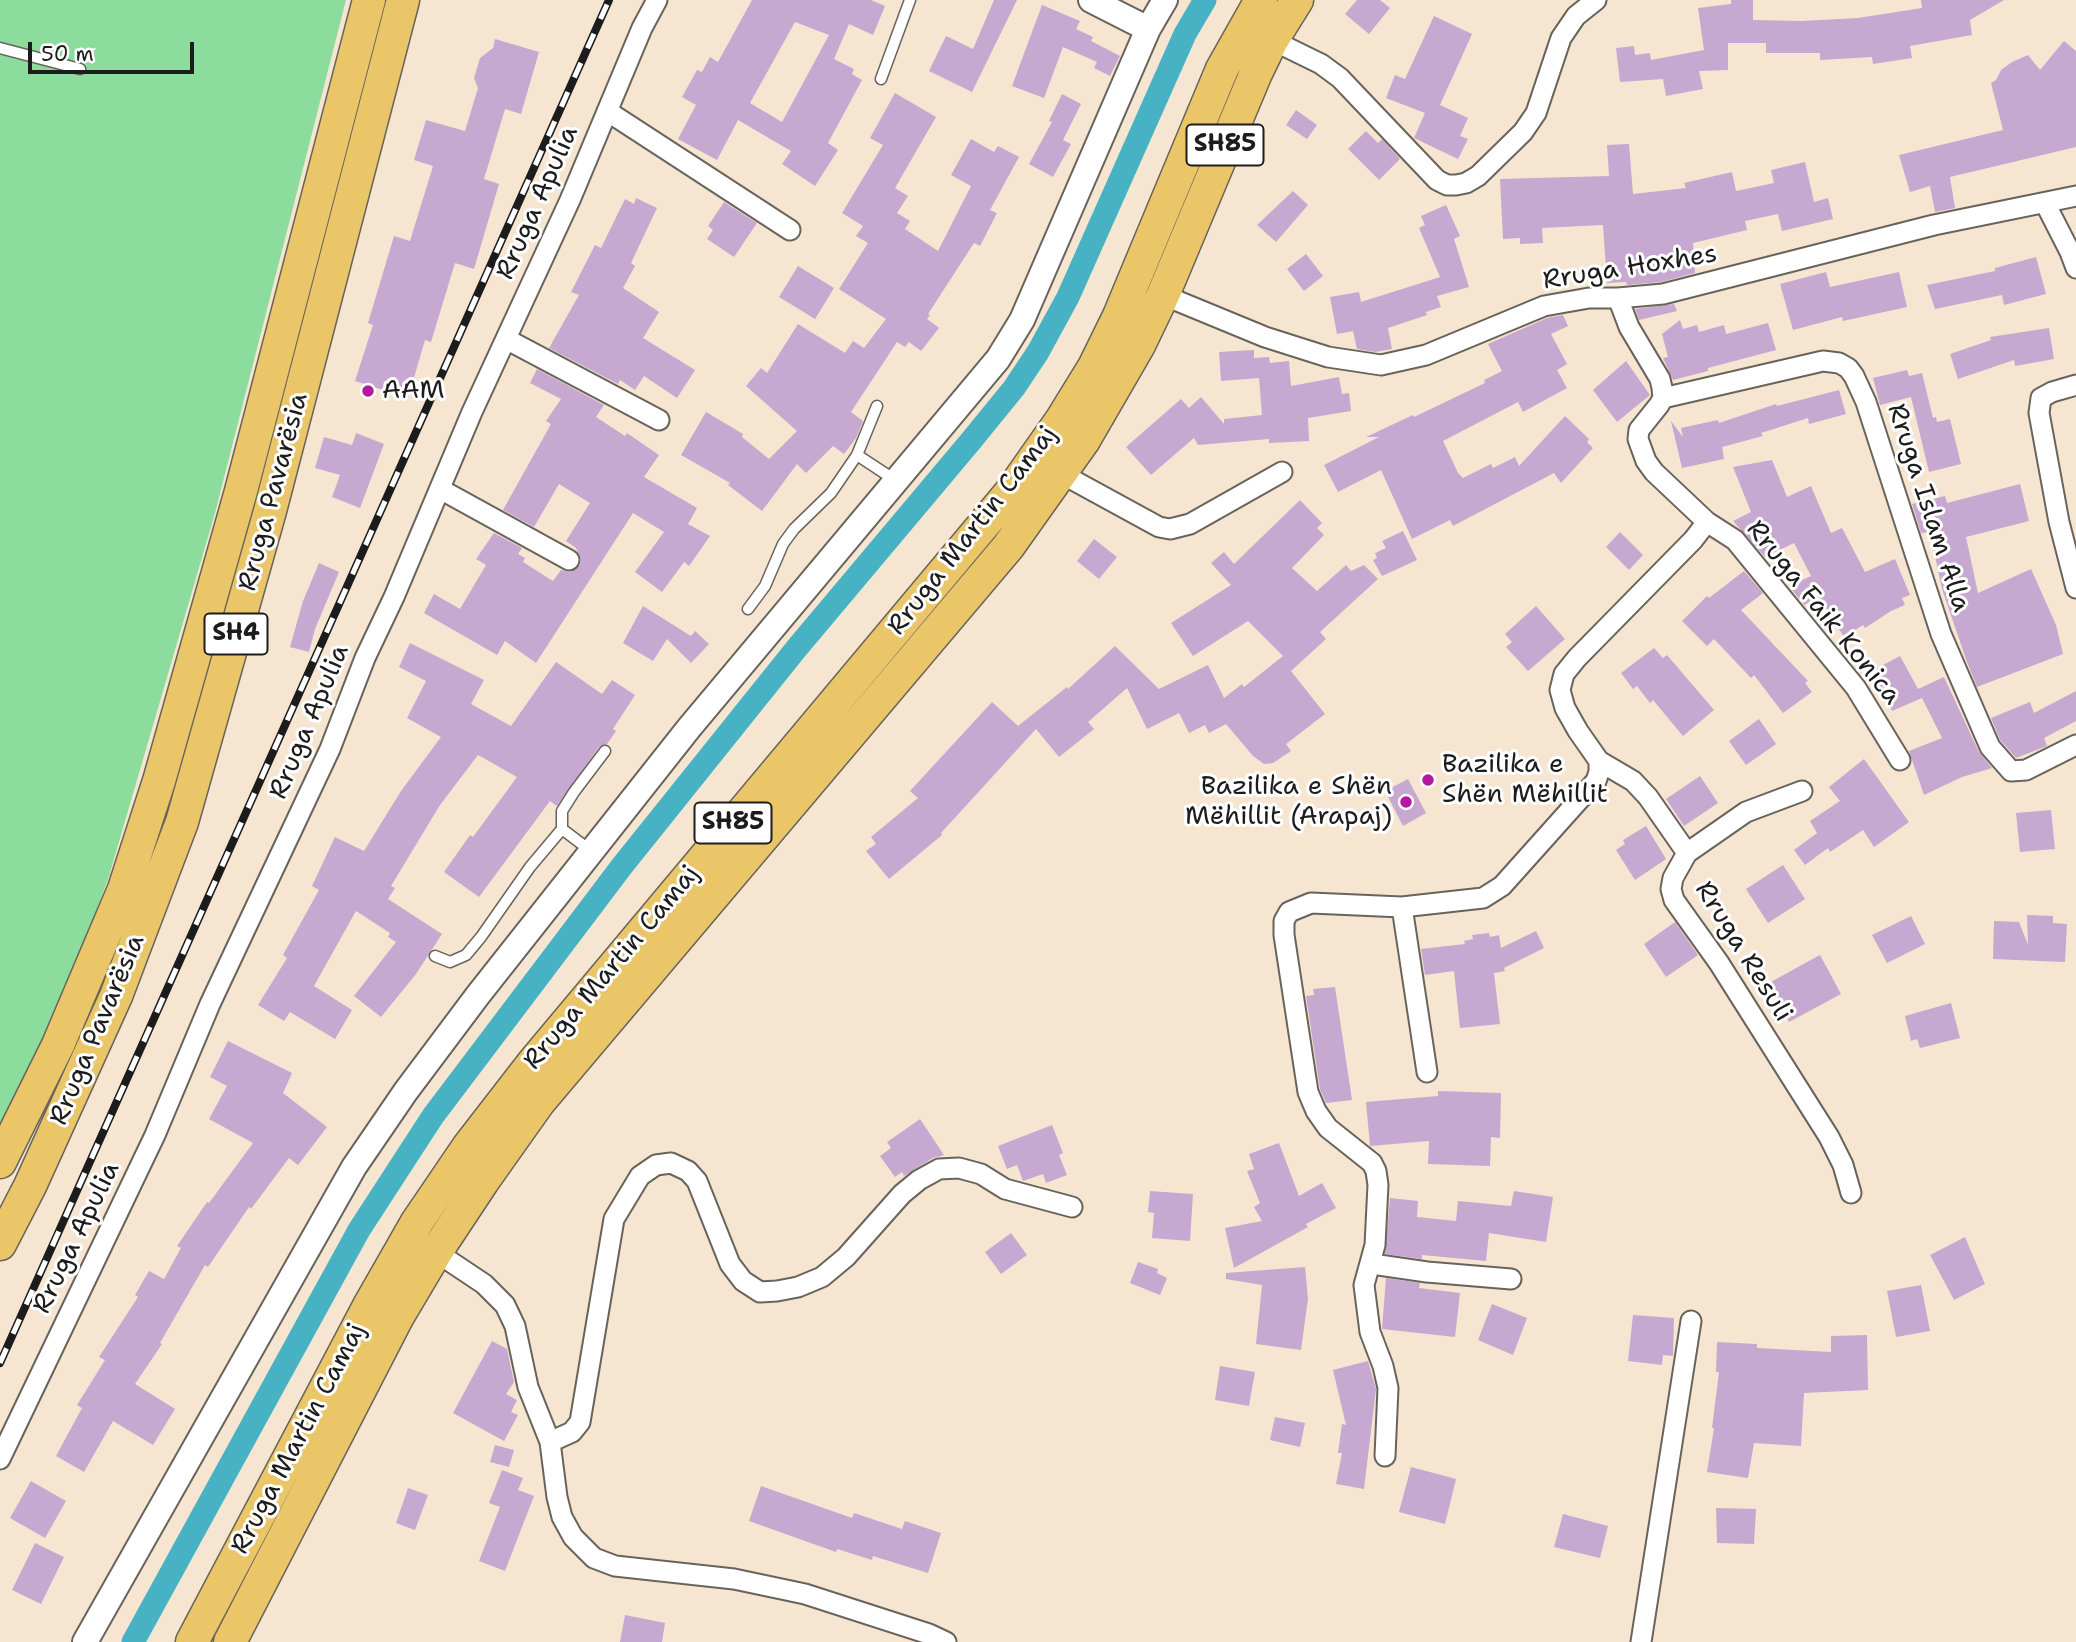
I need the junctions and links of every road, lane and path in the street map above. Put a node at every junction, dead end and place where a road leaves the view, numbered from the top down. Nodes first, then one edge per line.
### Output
1 (369, 0) edge
2 (403, 0) edge
3 (657, 0) edge
4 (910, 0) edge
5 (1091, 0) edge
6 (1165, 0) edge
7 (1261, 0) edge
8 (1297, 0) edge
9 (1596, 0) edge
10 (1148, 29) junction
11 (1272, 40) junction
12 (0, 48) edge
13 (80, 69) dead end
14 (881, 79) dead end
15 (607, 111) junction
16 (2076, 196) edge
17 (2045, 203) junction
18 (790, 230) dead end
19 (2076, 268) edge
20 (1163, 295) junction
21 (1618, 298) junction
22 (506, 338) junction
23 (2076, 385) edge
24 (1663, 398) junction
25 (877, 406) dead end
26 (659, 420) dead end
27 (857, 455) junction
28 (1282, 472) dead end
29 (1062, 474) junction
30 (895, 481) junction
31 (440, 489) junction
32 (1707, 522) junction
33 (569, 560) dead end
34 (2076, 588) edge
35 (748, 608) dead end
36 (2076, 745) edge
37 (605, 751) dead end
38 (1900, 760) dead end
39 (1599, 761) junction
40 (1802, 791) dead end
41 (562, 829) junction
42 (591, 851) junction
43 (1688, 853) junction
44 (1402, 907) junction
45 (435, 956) dead end
46 (1427, 1072) dead end
47 (0, 1161) edge
48 (0, 1172) edge
49 (30, 1186) junction
50 (1851, 1193) dead end
51 (1072, 1207) dead end
52 (0, 1244) edge
53 (436, 1252) junction
54 (1371, 1264) junction
55 (1511, 1279) dead end
56 (1691, 1321) dead end
57 (550, 1441) junction
58 (1385, 1456) dead end
59 (0, 1459) edge
60 (85, 1642) edge
61 (192, 1642) edge
62 (230, 1642) edge
63 (946, 1642) edge
64 (1641, 1642) edge

1 - 47 main road, Rruga Pavarësia / SH4
2 - 49 main road, Rruga Pavarësia / SH4
3 - 15 street, Rruga Apulia
4 - 14 lane
5 - 10 street
6 - 10 street
7 - 61 main road, Rruga Martin Camaj / SH85
8 - 11 main road, Rruga Martin Camaj / SH85
9 - 11 street
10 - 30 street
11 - 20 main road, Rruga Martin Camaj / SH85
12 - 13 lane
15 - 18 street
15 - 22 street, Rruga Apulia
16 - 17 street, Rruga Hoxhes
17 - 19 street
17 - 21 street, Rruga Hoxhes
20 - 21 street, Rruga Hoxhes
20 - 29 main road, Rruga Martin Camaj / SH85
21 - 24 street
22 - 26 street
22 - 31 street, Rruga Apulia
23 - 34 street
24 - 32 street, Rruga Faik Konica
24 - 36 street, Rruga Islam Alla
25 - 27 lane
27 - 30 lane
27 - 35 lane
28 - 29 street
29 - 53 main road, Rruga Martin Camaj / SH85
30 - 42 street
31 - 33 street
31 - 59 street, Rruga Apulia
32 - 38 street, Rruga Faik Konica
32 - 39 street
37 - 41 lane
39 - 43 street, Rruga Resuli
39 - 44 street
40 - 43 street
41 - 42 lane
41 - 45 lane
42 - 60 street
43 - 50 street, Rruga Resuli
44 - 46 street
44 - 54 street
48 - 49 street
49 - 52 main road, Rruga Pavarësia / SH4
51 - 57 street
53 - 57 street
53 - 62 main road, Rruga Martin Camaj / SH85
54 - 55 street
54 - 58 street
56 - 64 street
57 - 63 street

